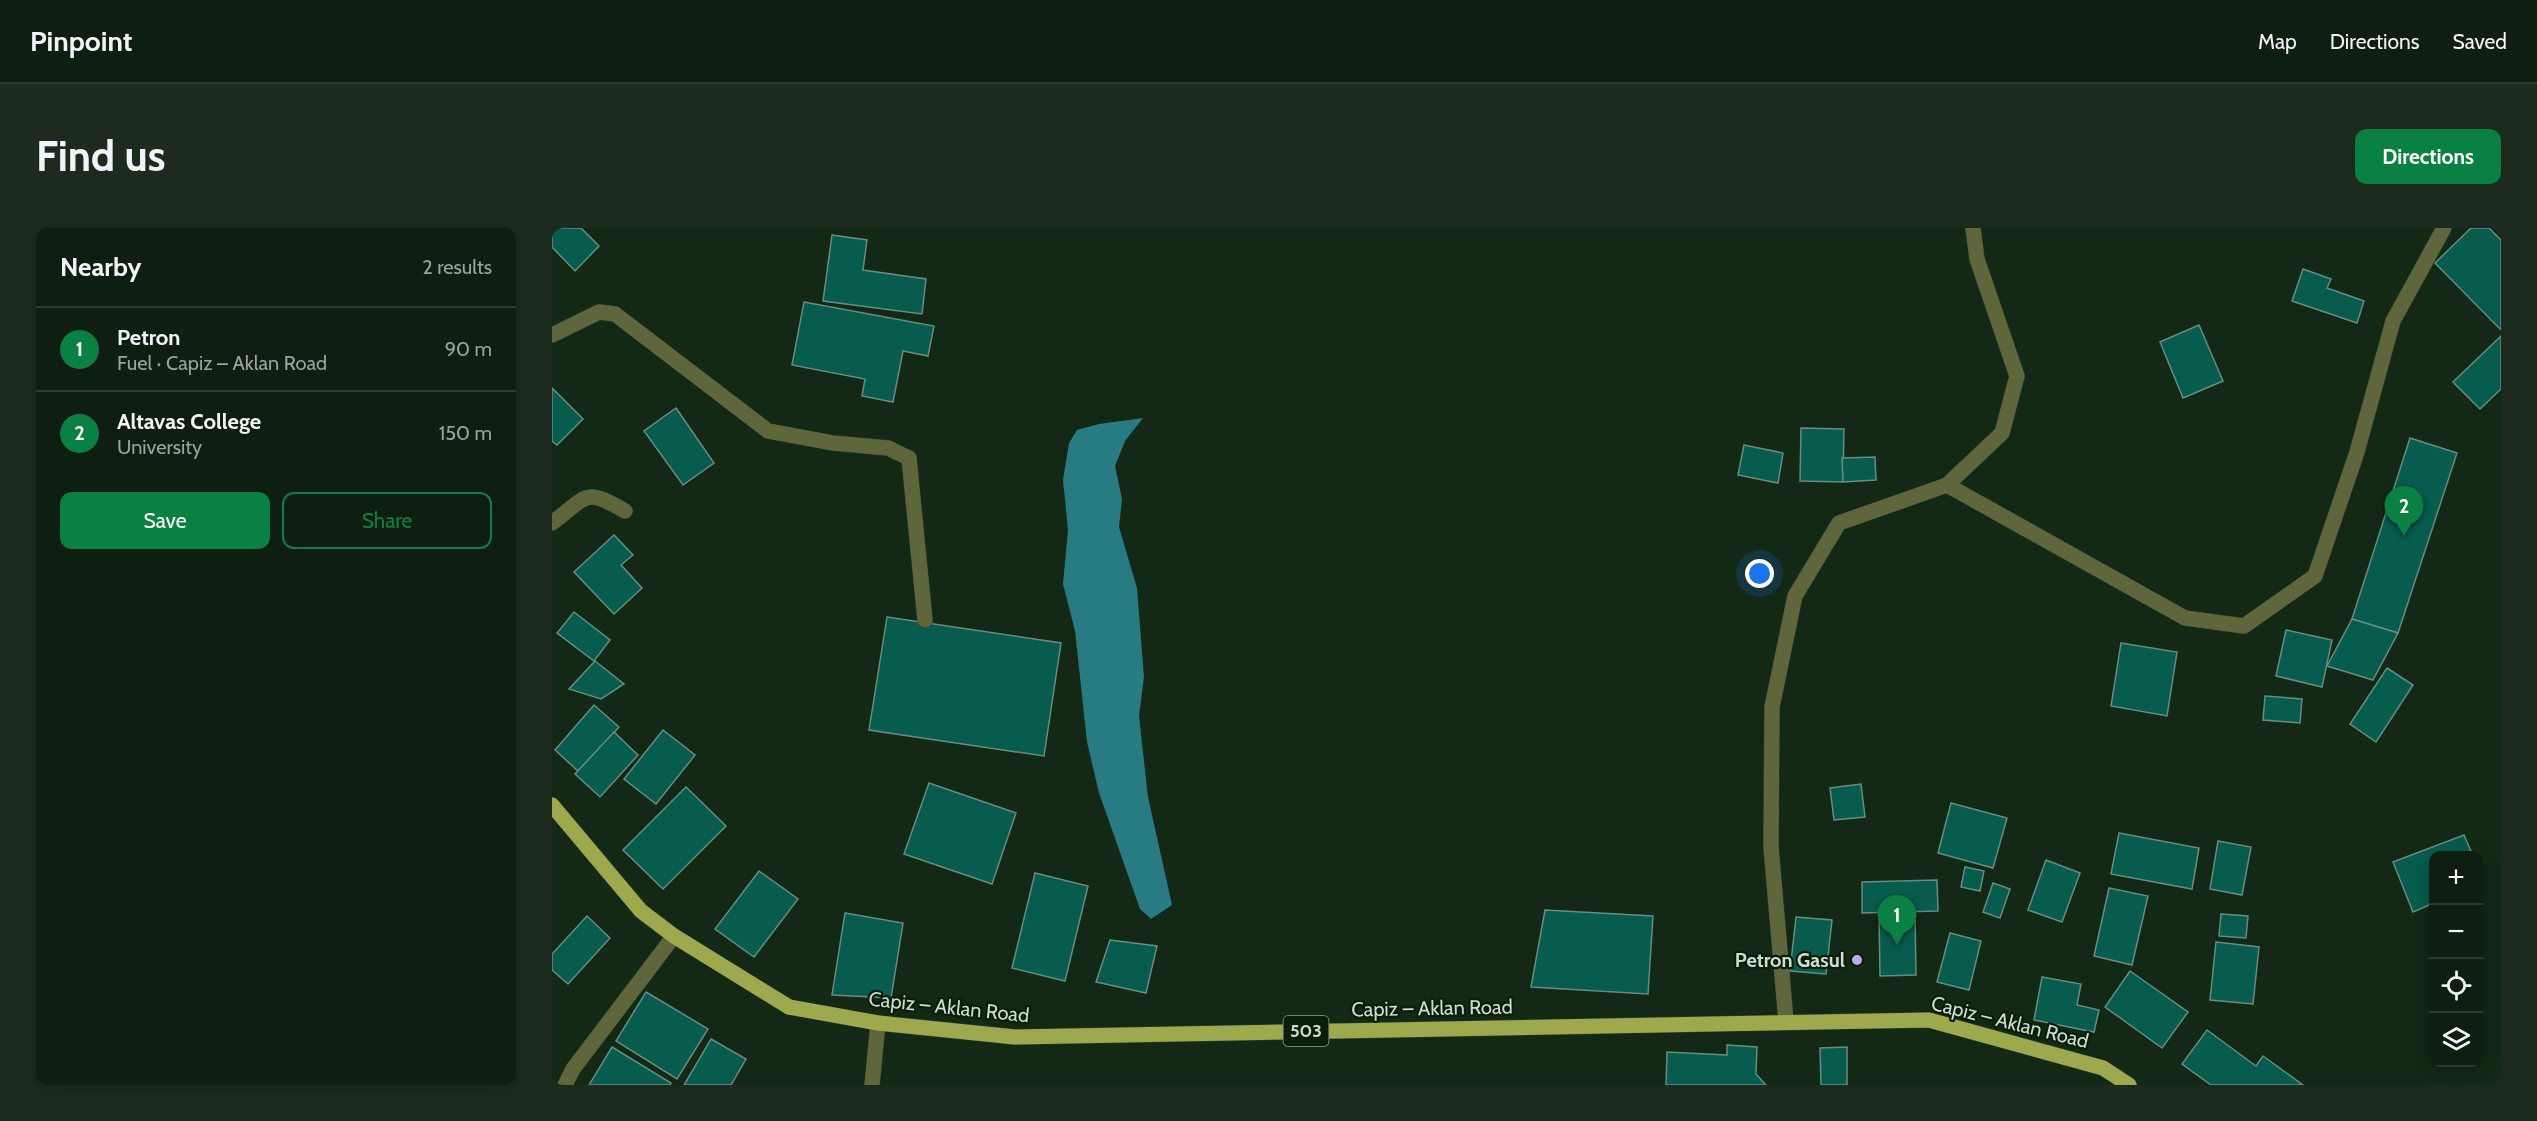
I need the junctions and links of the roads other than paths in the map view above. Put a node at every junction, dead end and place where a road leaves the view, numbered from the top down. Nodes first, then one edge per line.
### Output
1 (1973, 228) edge
2 (2444, 228) edge
3 (552, 335) edge
4 (1947, 485) junction
5 (625, 511) dead end
6 (552, 523) edge
7 (925, 620) dead end
8 (552, 805) edge
9 (674, 936) junction
10 (1786, 1021) junction
11 (878, 1023) junction
12 (565, 1085) edge
13 (872, 1085) edge
14 (2129, 1085) edge

1 - 4 street
2 - 4 street
3 - 7 street
4 - 10 street
5 - 6 street
8 - 9 main road, Capiz – Aklan Road / 503
9 - 11 main road, Capiz – Aklan Road / 503
9 - 12 street
10 - 11 main road, Capiz – Aklan Road / 503
10 - 14 main road, Capiz – Aklan Road / 503
11 - 13 street

